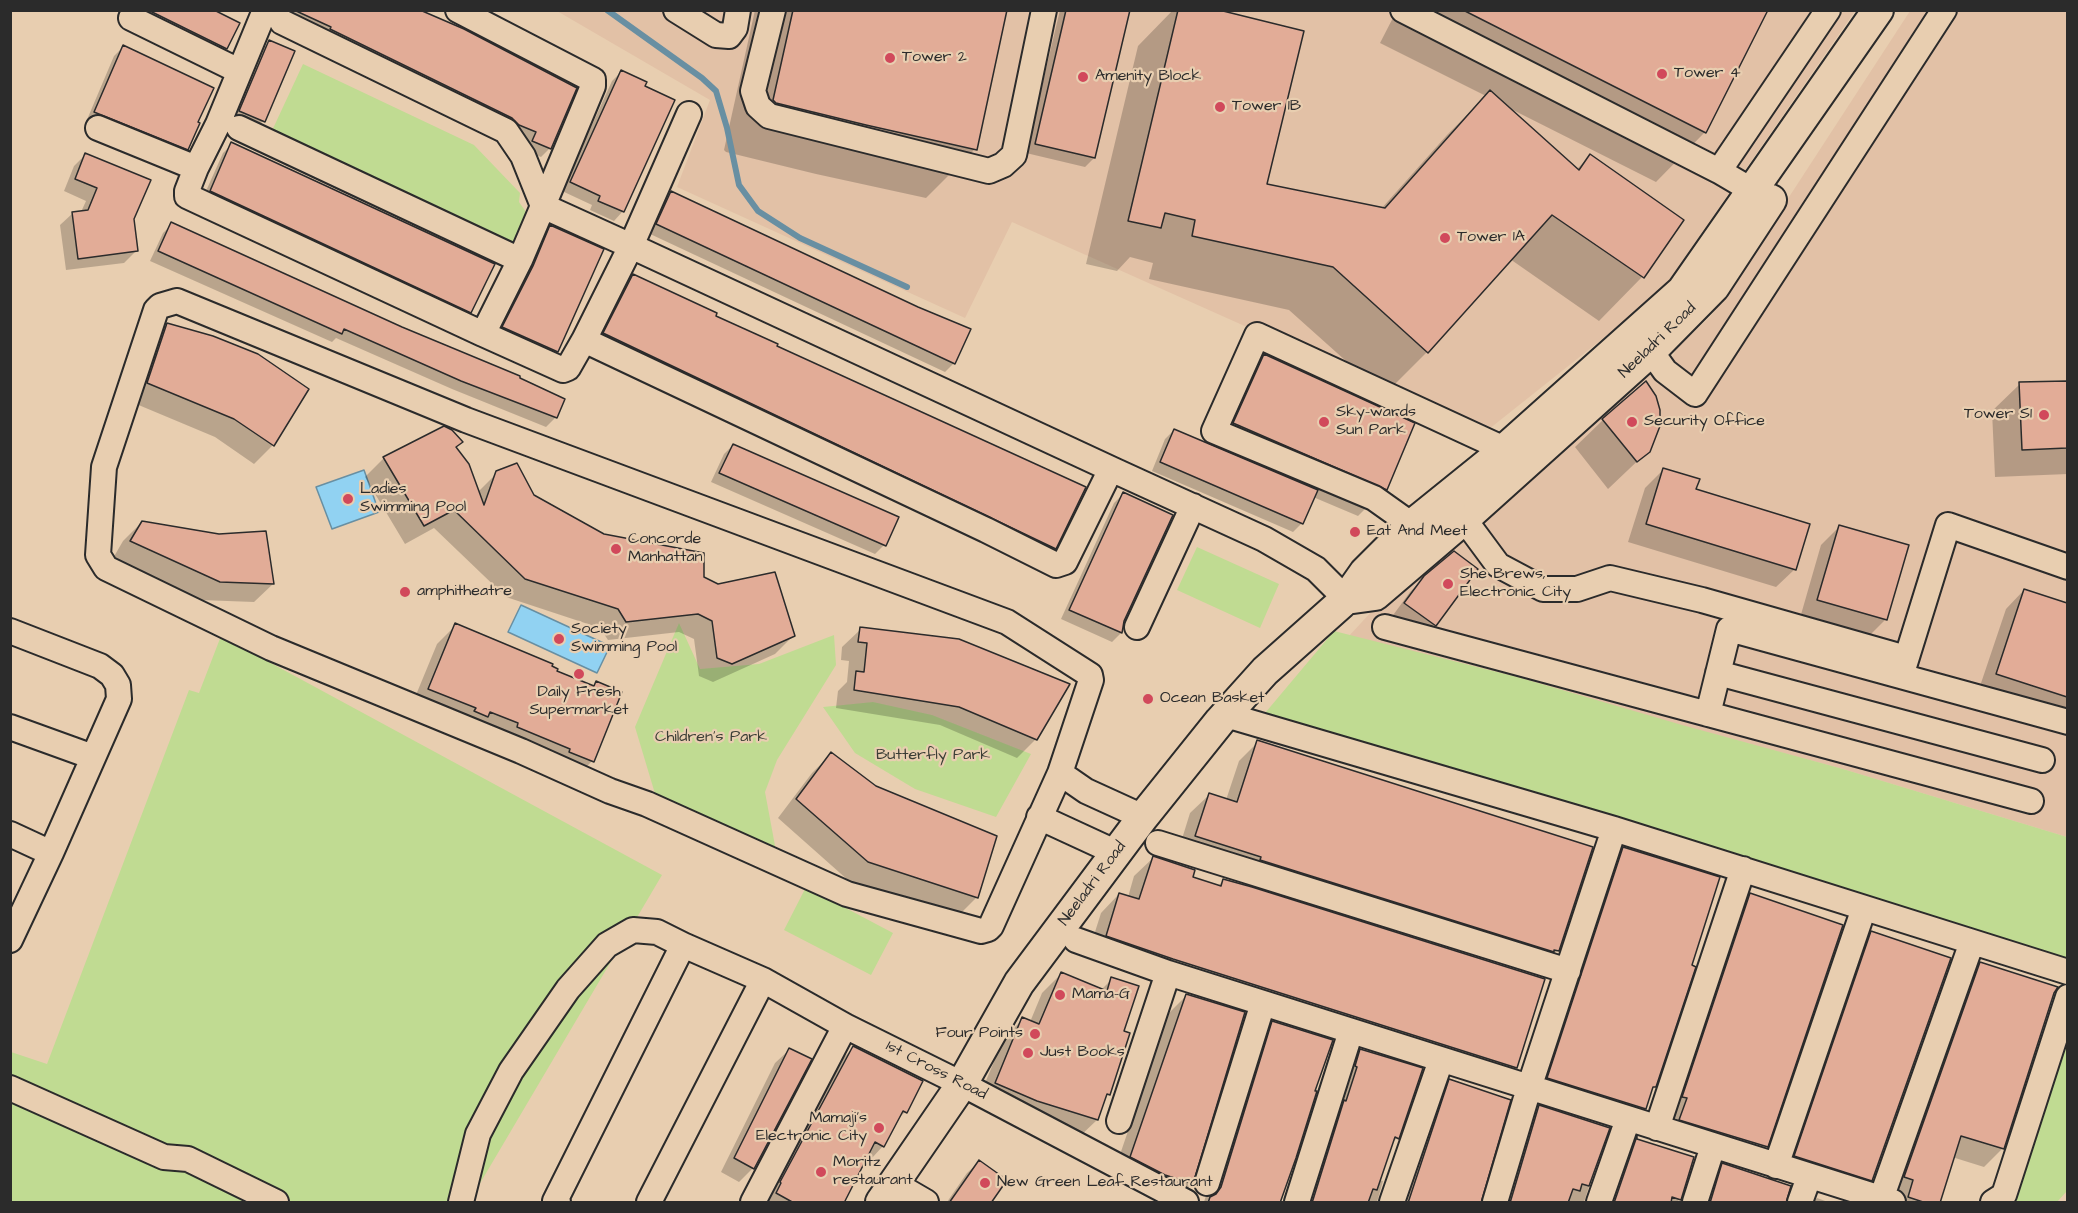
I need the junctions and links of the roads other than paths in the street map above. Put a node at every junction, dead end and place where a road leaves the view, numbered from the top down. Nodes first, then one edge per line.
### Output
1 (458, 10) edge
2 (676, 10) edge
3 (738, 10) edge
4 (773, 10) edge
5 (1044, 10) edge
6 (1403, 10) edge
7 (1828, 10) edge
8 (1878, 10) edge
9 (1896, 10) edge
10 (1944, 10) edge
11 (274, 16) edge
12 (131, 18) dead end
13 (239, 71) junction
14 (689, 114) dead end
15 (98, 128) dead end
16 (239, 128) dead end
17 (196, 168) junction
18 (1719, 171) junction
19 (1753, 191) junction
20 (543, 206) junction
21 (631, 246) junction
22 (520, 260) junction
23 (483, 334) junction
24 (584, 340) junction
25 (1644, 341) junction
26 (1504, 449) junction
27 (1111, 469) junction
28 (1490, 479) junction
29 (1193, 506) junction
30 (1464, 519) junction
31 (1412, 525) junction
32 (2067, 567) edge
33 (1347, 599) junction
34 (1137, 627) dead end
35 (1385, 627) dead end
36 (10, 631) edge
37 (1903, 667) junction
38 (1718, 673) junction
39 (1708, 714) junction
40 (1226, 715) junction
41 (2067, 722) edge
42 (10, 727) edge
43 (93, 757) junction
44 (2042, 760) dead end
45 (1060, 773) junction
46 (2031, 801) dead end
47 (1039, 817) junction
48 (1143, 817) junction
49 (1614, 829) junction
50 (10, 834) edge
51 (1158, 843) dead end
52 (51, 853) junction
53 (1117, 853) junction
54 (1743, 869) junction
55 (1864, 908) junction
56 (10, 939) edge
57 (1076, 940) dead end
58 (1972, 942) junction
59 (683, 945) junction
60 (1568, 971) junction
61 (2067, 972) edge
62 (1168, 973) junction
63 (763, 980) junction
64 (2067, 998) edge
65 (1263, 1003) junction
66 (845, 1026) junction
67 (1351, 1031) junction
68 (1441, 1060) junction
69 (962, 1084) junction
70 (10, 1088) edge
71 (1530, 1088) junction
72 (1628, 1119) junction
73 (1119, 1121) dead end
74 (1657, 1128) junction
75 (1713, 1146) junction
76 (1776, 1166) junction
77 (1809, 1177) junction
78 (1207, 1184) dead end
79 (888, 1193) edge
80 (765, 1201) edge
81 (1887, 1201) edge
82 (276, 1203) edge
83 (461, 1203) edge
84 (558, 1203) edge
85 (649, 1203) edge
86 (926, 1203) edge
87 (1186, 1203) edge
88 (1297, 1203) edge
89 (1392, 1203) edge
90 (1495, 1203) edge
91 (1599, 1203) edge
92 (1695, 1203) edge
93 (1800, 1203) edge
94 (1993, 1203) edge

1 - 20 street
2 - 3 street
4 - 5 street
6 - 18 street
7 - 18 street
8 - 19 main road, Neeladri Road
9 - 25 main road, Neeladri Road
10 - 25 street
11 - 13 street
11 - 20 street
12 - 13 street
13 - 17 street
14 - 21 street
15 - 17 street
16 - 22 street
17 - 23 street
18 - 19 street
19 - 25 main road, Neeladri Road
20 - 21 street
20 - 22 street
21 - 24 street
21 - 27 street
22 - 23 street
23 - 24 street
24 - 27 street
25 - 26 main road, Neeladri Road
25 - 28 main road, Neeladri Road
26 - 28 main road, Neeladri Road
26 - 31 street
27 - 29 street
28 - 30 main road, Neeladri Road
28 - 31 main road, Neeladri Road
29 - 33 street
29 - 34 street
30 - 33 main road, Neeladri Road
30 - 37 street
31 - 33 main road, Neeladri Road
32 - 37 street
33 - 40 main road, Neeladri Road
35 - 39 street
36 - 43 street
37 - 38 street
37 - 41 street
38 - 39 street
38 - 44 street
39 - 46 street
40 - 48 main road, Neeladri Road
40 - 49 street
42 - 43 street
43 - 52 street
45 - 47 street
45 - 47 street
45 - 48 street
47 - 53 street
48 - 53 main road, Neeladri Road
49 - 54 street
49 - 60 street
50 - 52 street
51 - 60 street
52 - 56 street
53 - 69 main road, Neeladri Road
54 - 55 street
54 - 74 street
55 - 58 street
55 - 76 street
57 - 62 street
58 - 61 street
58 - 81 street
59 - 63 street, 1st Cross Road
59 - 83 street, 1st Cross Road
59 - 84 street
60 - 71 street
62 - 65 street
62 - 73 street
63 - 66 street, 1st Cross Road
63 - 85 street
64 - 94 street
65 - 67 street
65 - 78 street
66 - 69 street, 1st Cross Road
66 - 80 street
67 - 68 street
67 - 88 street
68 - 71 street
68 - 89 street
69 - 79 main road, Neeladri Road
69 - 87 street, 1st Cross Road
70 - 82 street
71 - 72 street
71 - 90 street
72 - 74 street
72 - 91 street
74 - 75 street
75 - 76 street
75 - 92 street
76 - 77 street
77 - 81 street
77 - 93 street
79 - 86 street

